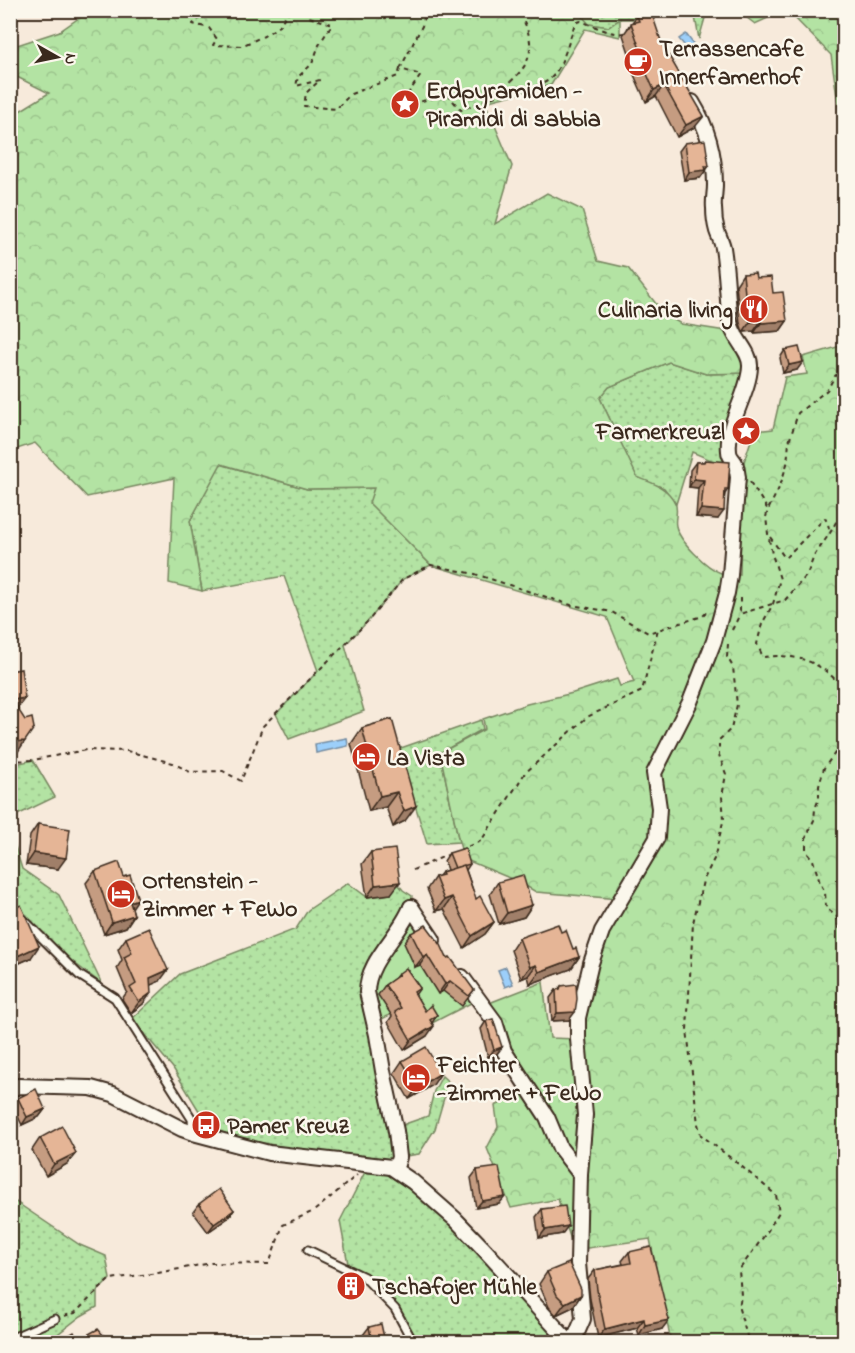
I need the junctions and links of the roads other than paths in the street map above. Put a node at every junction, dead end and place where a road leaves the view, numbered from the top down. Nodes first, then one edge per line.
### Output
1 (686, 92) edge
2 (10, 906) edge
3 (444, 954) edge
4 (456, 970) edge
5 (10, 1090) edge
6 (193, 1133) junction
7 (391, 1167) junction
8 (580, 1174) junction
9 (308, 1250) dead end
10 (55, 1319) road end
11 (10, 1339) edge
12 (413, 1342) edge
13 (571, 1342) edge

1 - 8 street
2 - 6 lane
3 - 7 street
4 - 8 street
5 - 6 street
6 - 7 street
7 - 13 street
8 - 13 street
9 - 12 lane
10 - 11 lane

